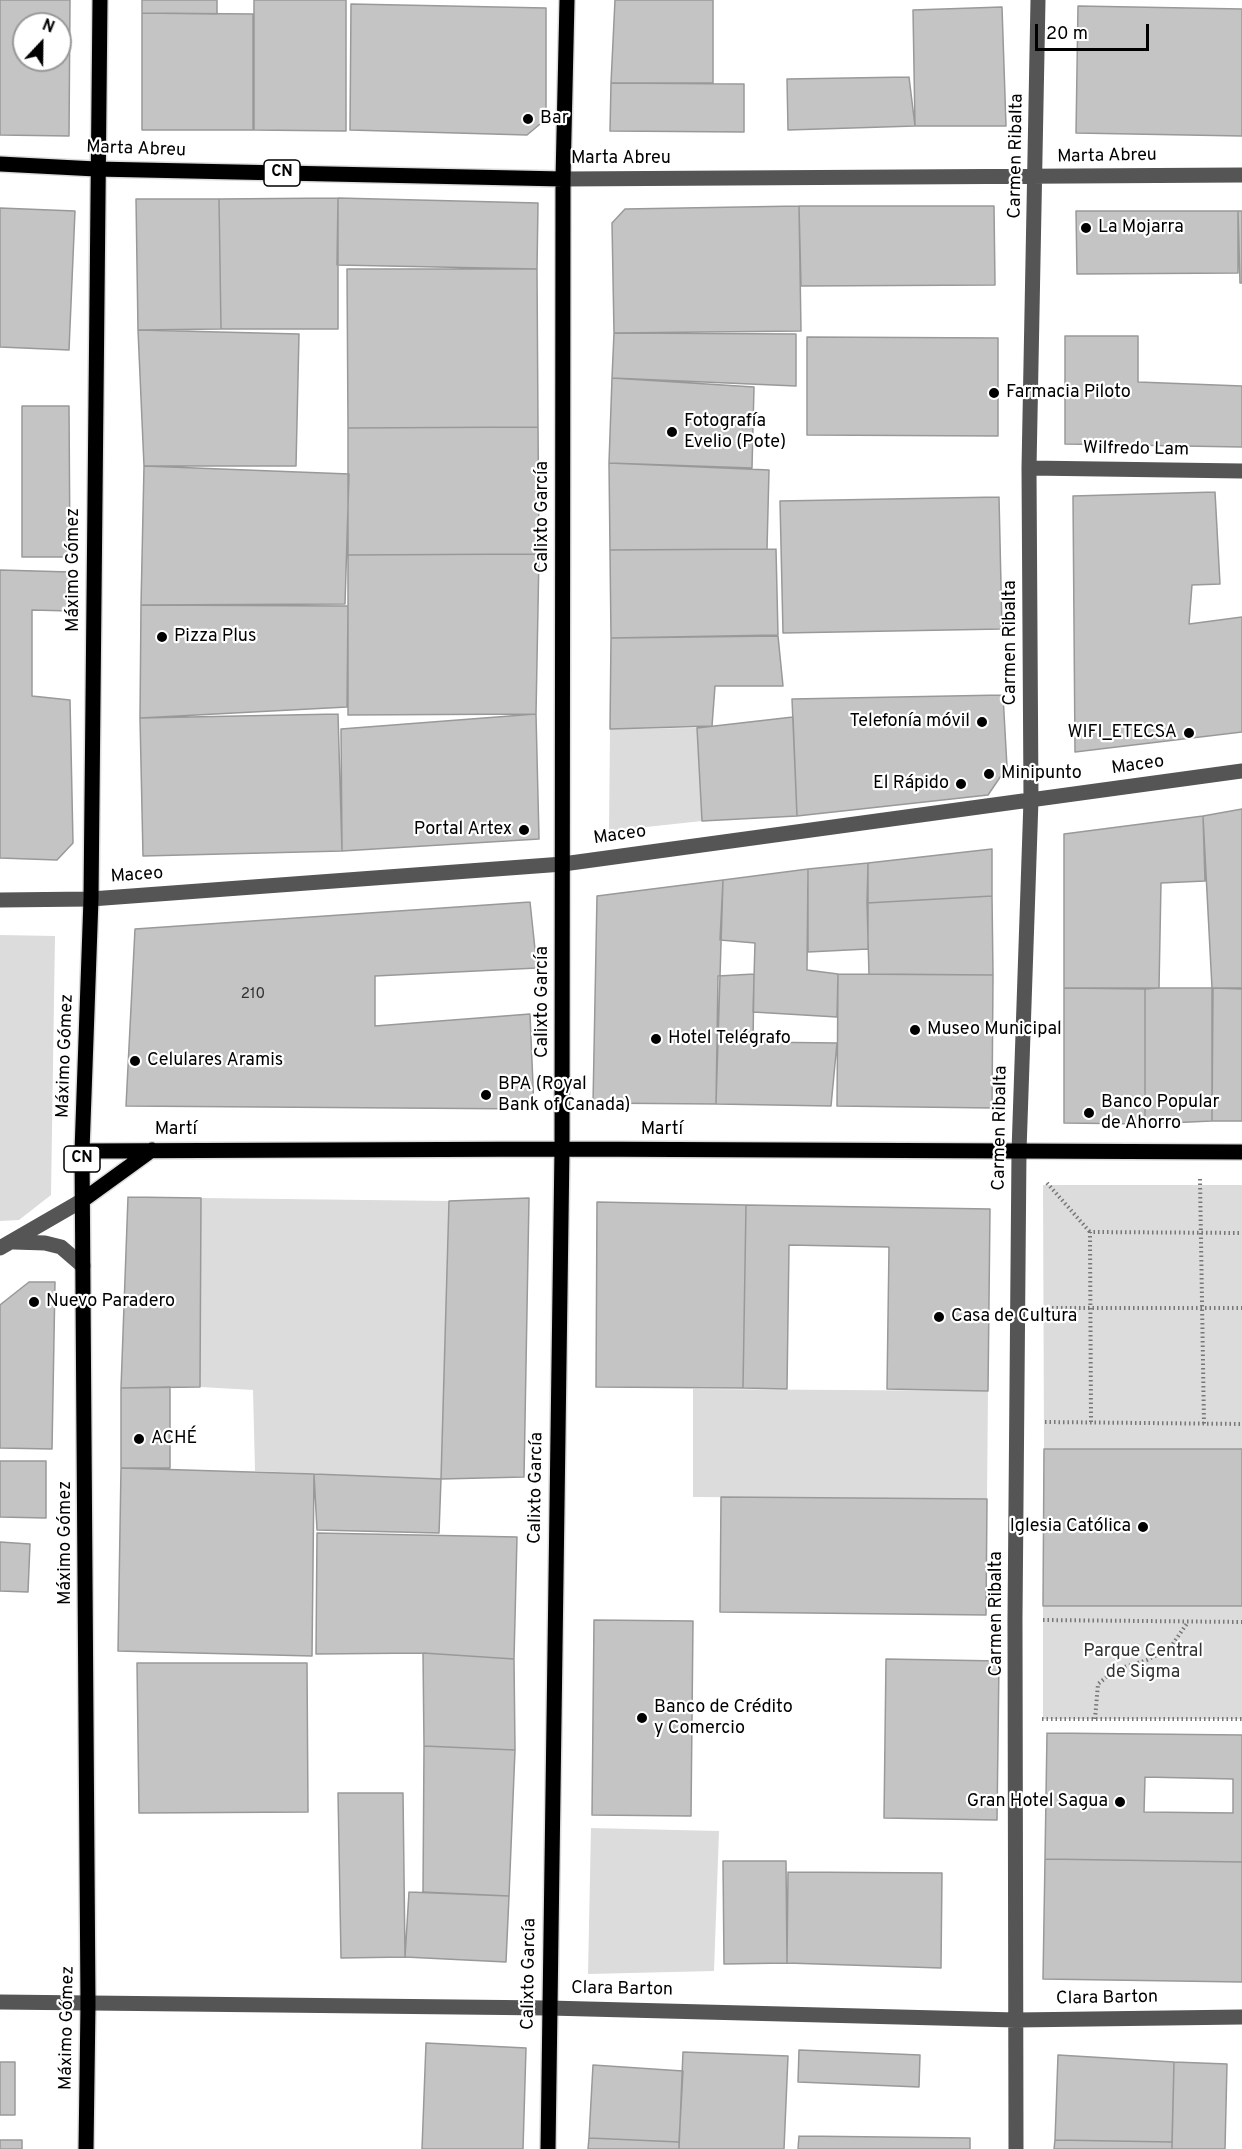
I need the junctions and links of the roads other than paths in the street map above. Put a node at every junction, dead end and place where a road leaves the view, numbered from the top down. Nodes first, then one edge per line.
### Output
1 (100, 0) edge
2 (567, 0) edge
3 (1038, 0) edge
4 (0, 164) edge
5 (96, 169) junction
6 (1242, 175) edge
7 (1036, 177) junction
8 (563, 179) junction
9 (1029, 468) junction
10 (1242, 471) edge
11 (1242, 771) edge
12 (1031, 800) junction
13 (563, 864) junction
14 (91, 899) junction
15 (0, 900) edge
16 (562, 1149) junction
17 (152, 1150) junction
18 (82, 1151) junction
19 (1019, 1151) junction
20 (1242, 1152) edge
21 (83, 1200) junction
22 (7, 1245) edge
23 (83, 1266) junction
24 (0, 2002) edge
25 (88, 2005) junction
26 (549, 2008) junction
27 (1242, 2017) edge
28 (1016, 2020) junction
29 (86, 2149) edge
30 (548, 2149) edge
31 (1016, 2149) edge

1 - 5 main road, Máximo Gómez
2 - 8 main road, Calixto García
3 - 7 street, Carmen Ribalta
4 - 5 main road, Marta Abreu / CN
5 - 8 main road, Marta Abreu / CN
5 - 14 main road, Máximo Gómez / CN
6 - 7 street, Marta Abreu
7 - 8 street, Marta Abreu
7 - 9 street, Carmen Ribalta
8 - 13 main road, Calixto García
9 - 10 street, Wilfredo Lam
9 - 12 street, Carmen Ribalta
11 - 12 street, Maceo
12 - 13 street, Maceo
12 - 19 street, Carmen Ribalta
13 - 14 street, Maceo
13 - 16 main road, Calixto García
14 - 15 street, Maceo
14 - 18 main road, Máximo Gómez / CN
16 - 17 main road, Martí
16 - 19 main road, Martí
16 - 26 main road, Calixto García
17 - 18 main road, Martí
17 - 21 main road
18 - 21 main road, Máximo Gómez / CN
19 - 20 main road, Martí
19 - 28 street, Carmen Ribalta
21 - 22 street
21 - 23 main road, Máximo Gómez / CN
22 - 23 street
23 - 25 main road, Máximo Gómez / CN
24 - 25 street, Clara Barton
25 - 26 street, Clara Barton
25 - 29 main road, Máximo Gómez / CN
26 - 28 street, Clara Barton
26 - 30 main road, Calixto García
27 - 28 street, Clara Barton
28 - 31 street, Carmen Ribalta

